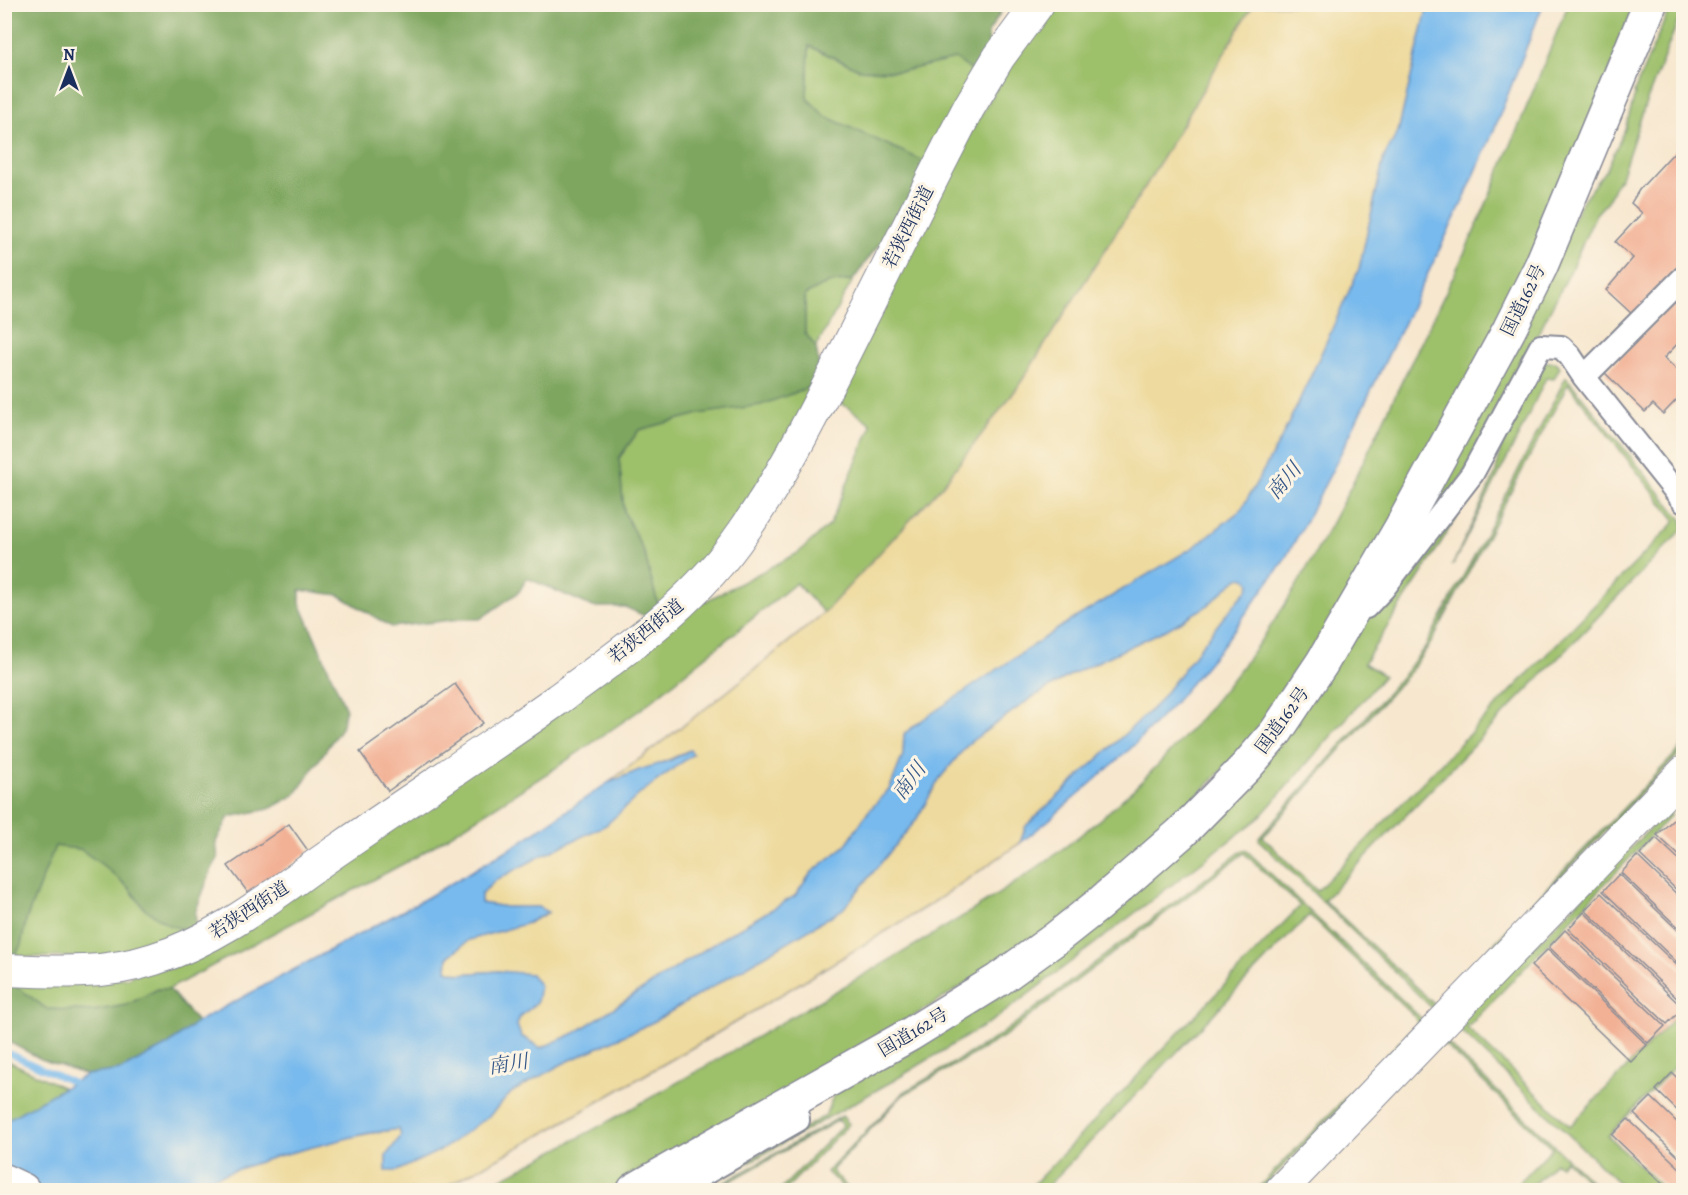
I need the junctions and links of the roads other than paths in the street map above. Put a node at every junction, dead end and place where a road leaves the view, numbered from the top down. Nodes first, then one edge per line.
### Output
1 (1038, 4) edge
2 (1650, 4) edge
3 (1683, 277) edge
4 (1584, 377) junction
5 (1683, 502) edge
6 (1356, 607) junction
7 (1683, 772) edge
8 (4, 970) edge
9 (796, 1100) junction
10 (4, 1181) edge
11 (23, 1191) edge
12 (634, 1191) edge
13 (676, 1191) edge
14 (1281, 1191) edge

1 - 8 street, 若狭西街道
2 - 6 highway, 国道162号
3 - 4 street
4 - 5 street
4 - 6 street
6 - 9 highway, 国道162号
7 - 14 street
9 - 12 highway, 国道162号
9 - 13 street
10 - 11 highway

